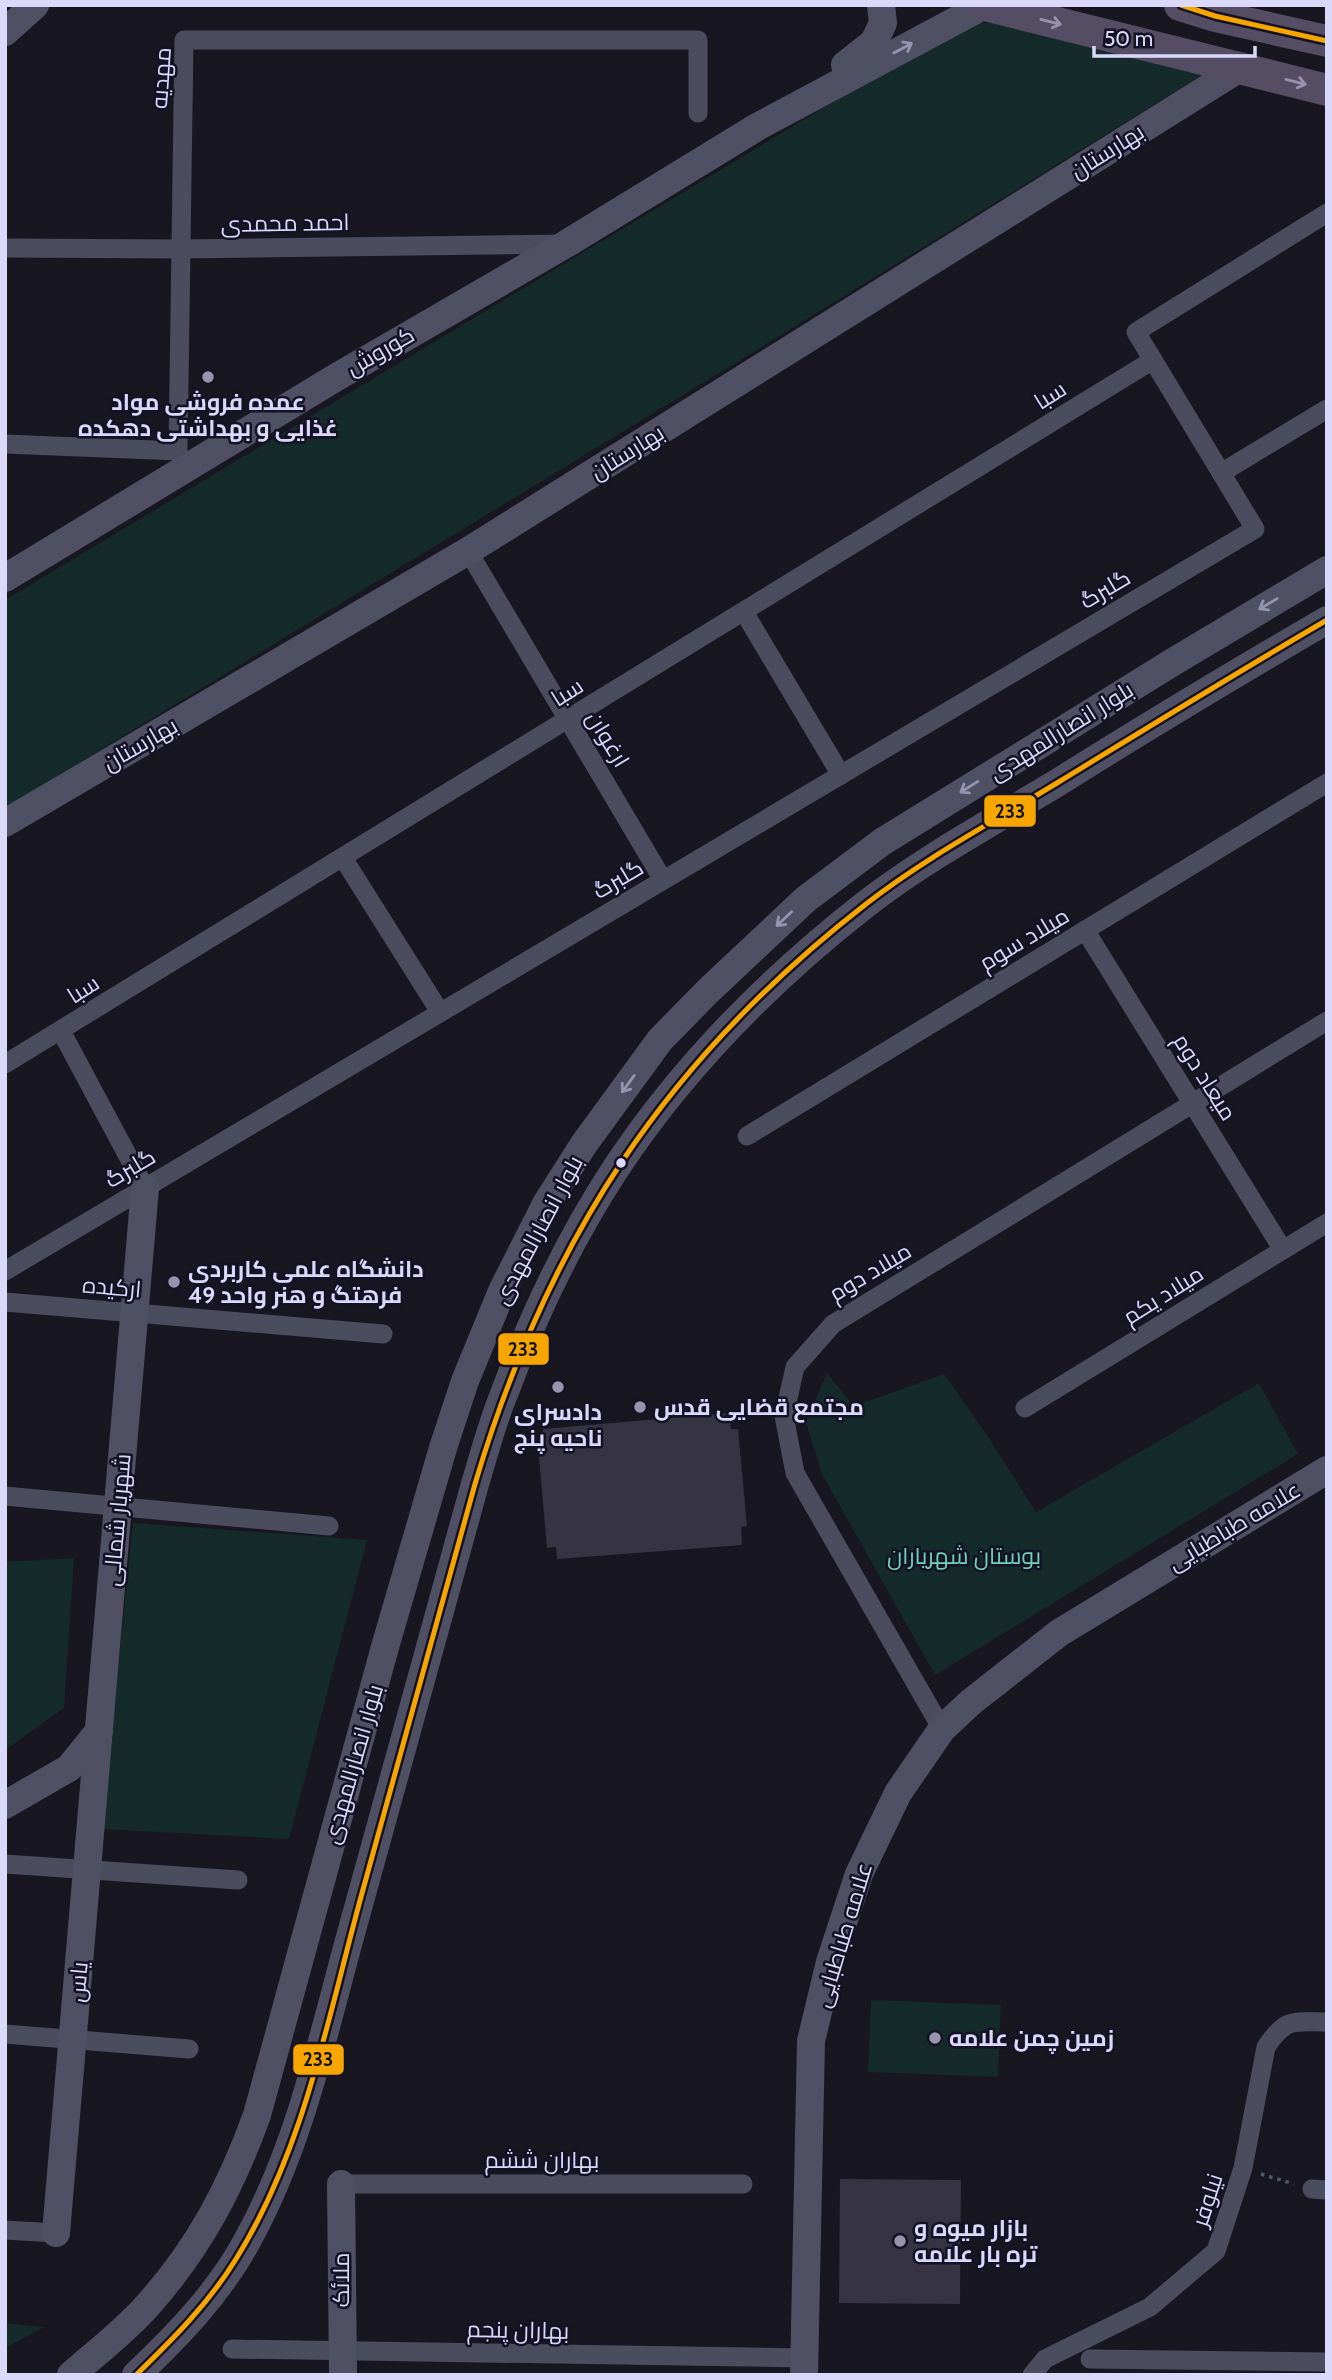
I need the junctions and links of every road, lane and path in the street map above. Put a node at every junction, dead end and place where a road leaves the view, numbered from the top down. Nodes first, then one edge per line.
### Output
1 (35, 5) edge
2 (881, 5) edge
3 (985, 5) edge
4 (1180, 5) edge
5 (1217, 11) edge
6 (5, 32) edge
7 (1327, 41) edge
8 (1240, 68) junction
9 (1327, 90) edge
10 (698, 113) dead end
11 (757, 127) junction
12 (1327, 213) edge
13 (566, 244) junction
14 (5, 248) edge
15 (181, 248) junction
16 (1153, 360) junction
17 (1327, 409) edge
18 (5, 444) edge
19 (1221, 473) junction
20 (468, 551) junction
21 (1327, 570) edge
22 (5, 578) edge
23 (744, 612) junction
24 (1327, 620) edge
25 (568, 719) junction
26 (841, 775) junction
27 (1327, 783) edge
28 (5, 823) edge
29 (343, 858) junction
30 (663, 880) junction
31 (1085, 930) junction
32 (440, 1012) junction
33 (1327, 1021) edge
34 (61, 1031) junction
35 (5, 1064) edge
36 (1193, 1103) junction
37 (747, 1136) dead end
38 (145, 1188) junction
39 (1327, 1223) edge
40 (1283, 1250) junction
41 (5, 1271) edge
42 (5, 1302) edge
43 (134, 1313) junction
44 (383, 1334) dead end
45 (1026, 1408) dead end
46 (1327, 1470) edge
47 (5, 1496) edge
48 (118, 1505) junction
49 (329, 1526) dead end
50 (942, 1729) junction
51 (99, 1731) junction
52 (5, 1805) edge
53 (5, 1864) edge
54 (87, 1870) junction
55 (238, 1880) dead end
56 (1327, 2022) edge
57 (5, 2034) edge
58 (73, 2039) junction
59 (189, 2049) dead end
60 (1243, 2168) junction
61 (341, 2184) joint
62 (743, 2184) dead end
63 (1319, 2190) edge
64 (5, 2230) edge
65 (56, 2233) joint
66 (232, 2349) dead end
67 (1090, 2359) dead end
68 (1327, 2362) edge
69 (343, 2363) edge
70 (804, 2367) edge
71 (71, 2375) edge
72 (136, 2375) edge
73 (1032, 2375) edge

1 - 6 street
2 - 11 street
3 -> 8 main road
11 -> 3 street
4 - 5 main road
5 - 7 main road
8 -> 9 main road
8 - 20 street, بهارستان
10 - 15 street, مهدیه
11 - 13 street, کوروش
12 - 16 street
13 - 15 street, احمد محمدی
13 - 22 street, کوروش
14 - 15 street, احمد محمدی
15 - 18 street, مهدیه
16 - 19 street
16 - 23 street, سبا
17 - 19 street
19 - 26 street, گلبرگ
20 - 25 street, ارغوان
20 - 28 street, بهارستان
21 -> 71 street, بلوار انصارالمهدی
23 - 25 street, سبا
23 - 26 street
24 - 72 street, بلوار انصارالمهدی
25 - 29 street, سبا
25 - 30 street, ارغوان
26 - 30 street, گلبرگ
27 - 31 street, میلاد سوم
29 - 32 street
29 - 34 street, سبا
30 - 32 street, گلبرگ
31 - 36 street, میعاد دوم
31 - 37 street, میلاد سوم
32 - 38 street, گلبرگ
33 - 36 street, میلاد دوم
34 - 35 street, سبا
34 - 38 street
36 - 40 street, میعاد دوم
36 - 50 street, میلاد دوم
38 - 41 street, گلبرگ
38 - 43 street, شهریار شمالی
39 - 40 street, میلاد یکم
40 - 45 street, میلاد یکم
42 - 43 street, ارکیده
43 - 44 street, ارکیده
43 - 48 street, شهریار شمالی
46 - 50 street, علامه طباطبایی
47 - 48 street
48 - 49 street
48 - 51 street, شهریار شمالی
50 - 70 street, علامه طباطبایی
51 - 52 street
51 - 54 street, یاس
53 - 54 street
54 - 55 street
54 - 58 street, یاس
56 - 60 street, نیلوفر
57 - 58 street
58 - 59 street
58 - 65 street, یاس
60 - 63 path
60 - 73 street, نیلوفر
61 - 62 street, بهاران ششم
61 - 69 street, ملائک
64 - 65 street
66 - 69 street, بهاران پنجم
67 - 68 street
69 - 70 street, بهاران پنجم

